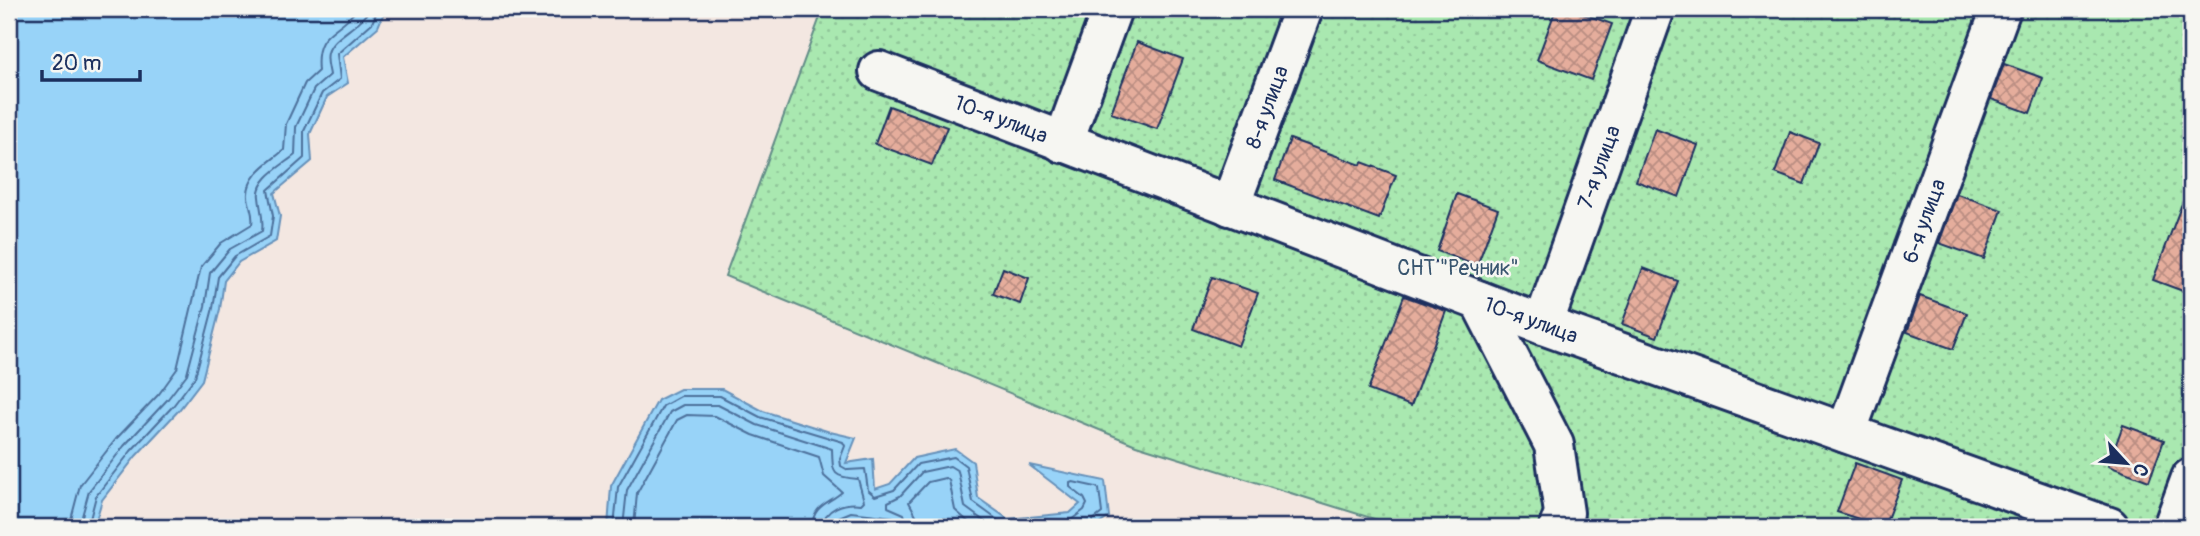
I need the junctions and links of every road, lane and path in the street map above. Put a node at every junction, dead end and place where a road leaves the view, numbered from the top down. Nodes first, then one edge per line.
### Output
1 (1112, 9) edge
2 (1303, 9) edge
3 (1655, 9) edge
4 (2001, 9) edge
5 (879, 71) dead end
6 (1063, 143) junction
7 (1230, 206) junction
8 (1480, 301) junction
9 (1543, 325) junction
10 (1846, 433) junction
11 (2191, 478) edge
12 (1559, 527) edge
13 (2109, 527) edge
14 (2173, 527) edge

1 - 6 street
2 - 7 street, 8-я улица
3 - 9 street, 7-я улица
4 - 10 street, 6-я улица
5 - 6 street, 10-я улица
6 - 7 street, 10-я улица
7 - 8 street, 10-я улица
8 - 9 street, 10-я улица
8 - 12 street
9 - 10 street, 10-я улица
10 - 13 street, 10-я улица
11 - 14 street

